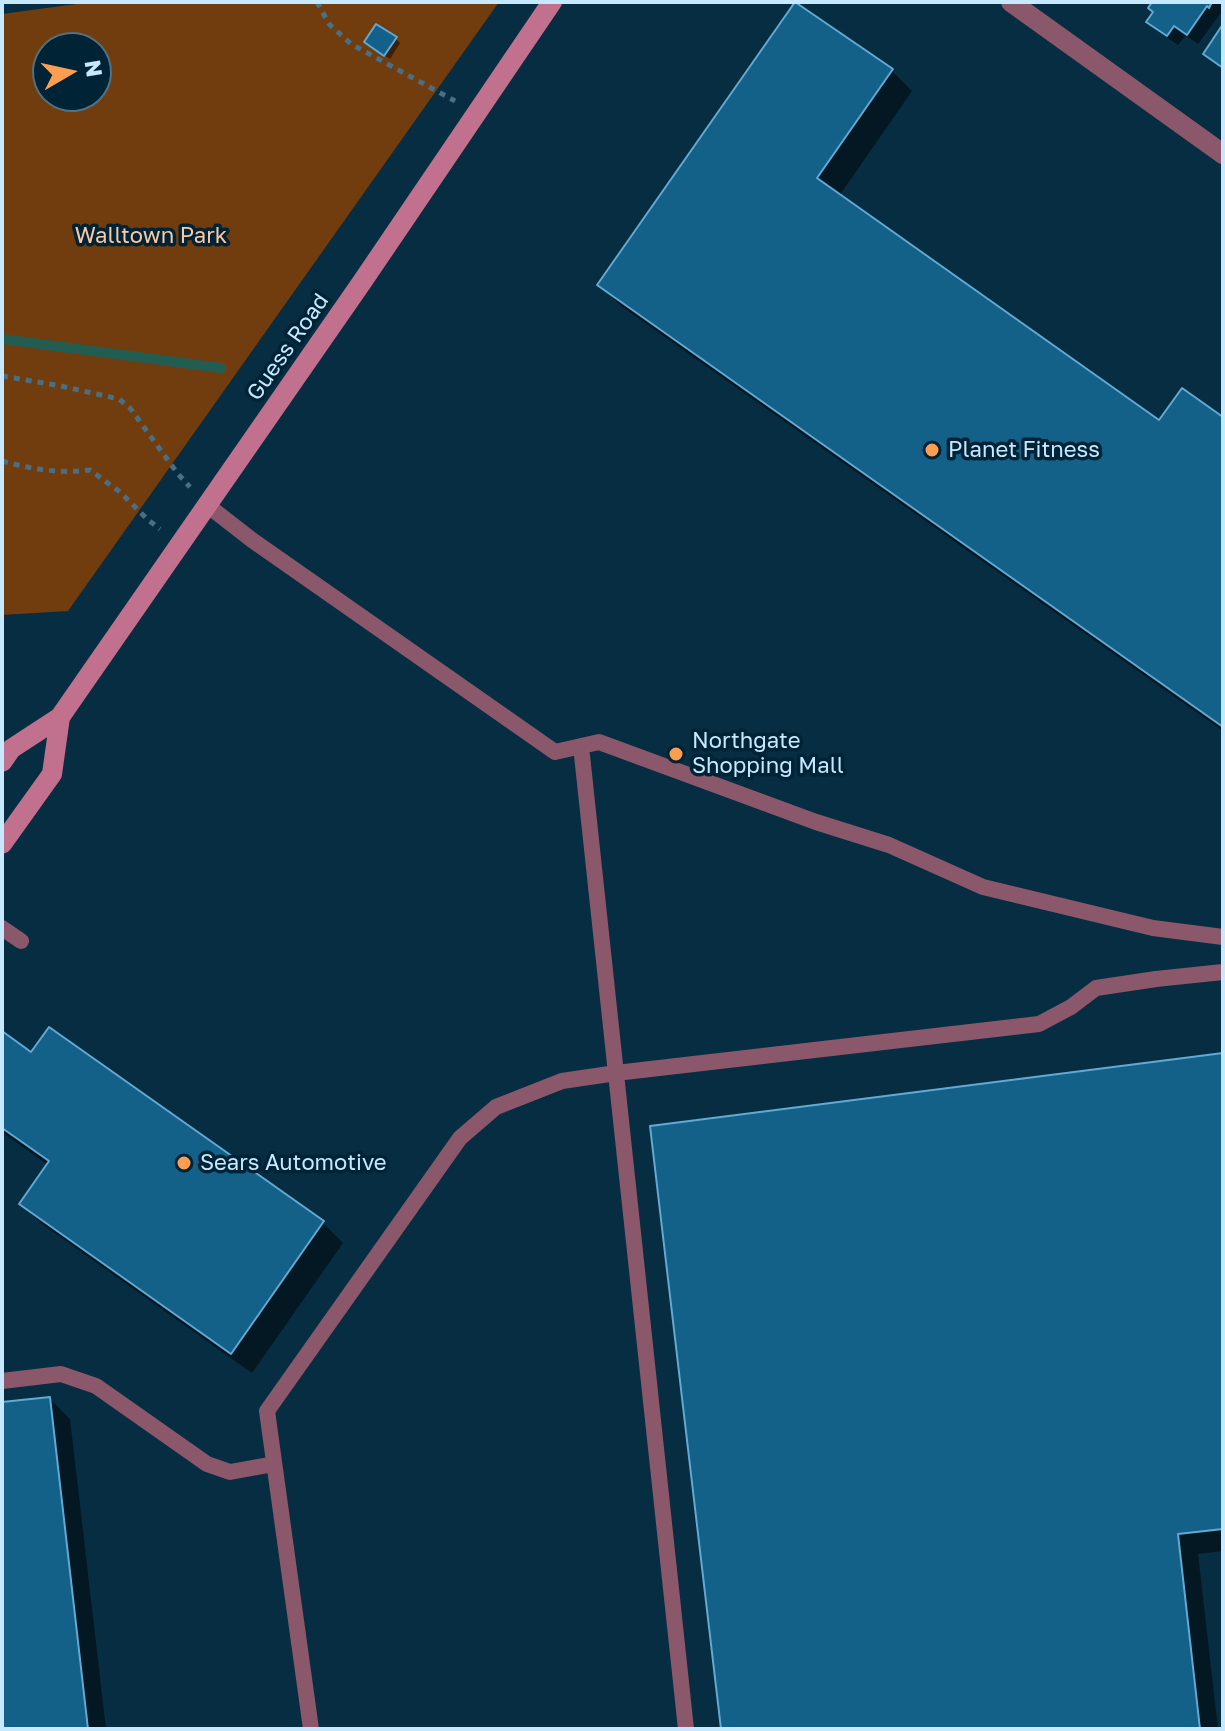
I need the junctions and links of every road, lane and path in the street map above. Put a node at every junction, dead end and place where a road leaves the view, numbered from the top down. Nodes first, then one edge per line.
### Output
1 (317, 2) edge
2 (552, 2) edge
3 (1011, 2) edge
4 (475, 115) junction
5 (1223, 154) edge
6 (2, 376) edge
7 (2, 461) edge
8 (207, 505) junction
9 (181, 543) junction
10 (60, 717) junction
11 (581, 746) junction
12 (2, 762) edge
13 (2, 844) edge
14 (2, 928) edge
15 (1223, 937) edge
16 (21, 941) dead end
17 (1223, 972) edge
18 (616, 1073) junction
19 (2, 1381) edge
20 (274, 1464) junction
21 (311, 1729) edge
22 (686, 1729) edge

1 - 4 path
2 - 4 main road, Guess Road
3 - 5 street
4 - 8 main road, Guess Road
6 - 8 path
7 - 9 path
8 - 9 main road, Guess Road
8 - 11 lane
9 - 10 main road, Guess Road
10 - 12 main road, Guess Road
10 - 13 main road, Guess Road
11 - 15 lane
11 - 18 lane
14 - 16 lane
17 - 18 lane
18 - 20 lane
18 - 22 lane
19 - 20 lane
20 - 21 lane

